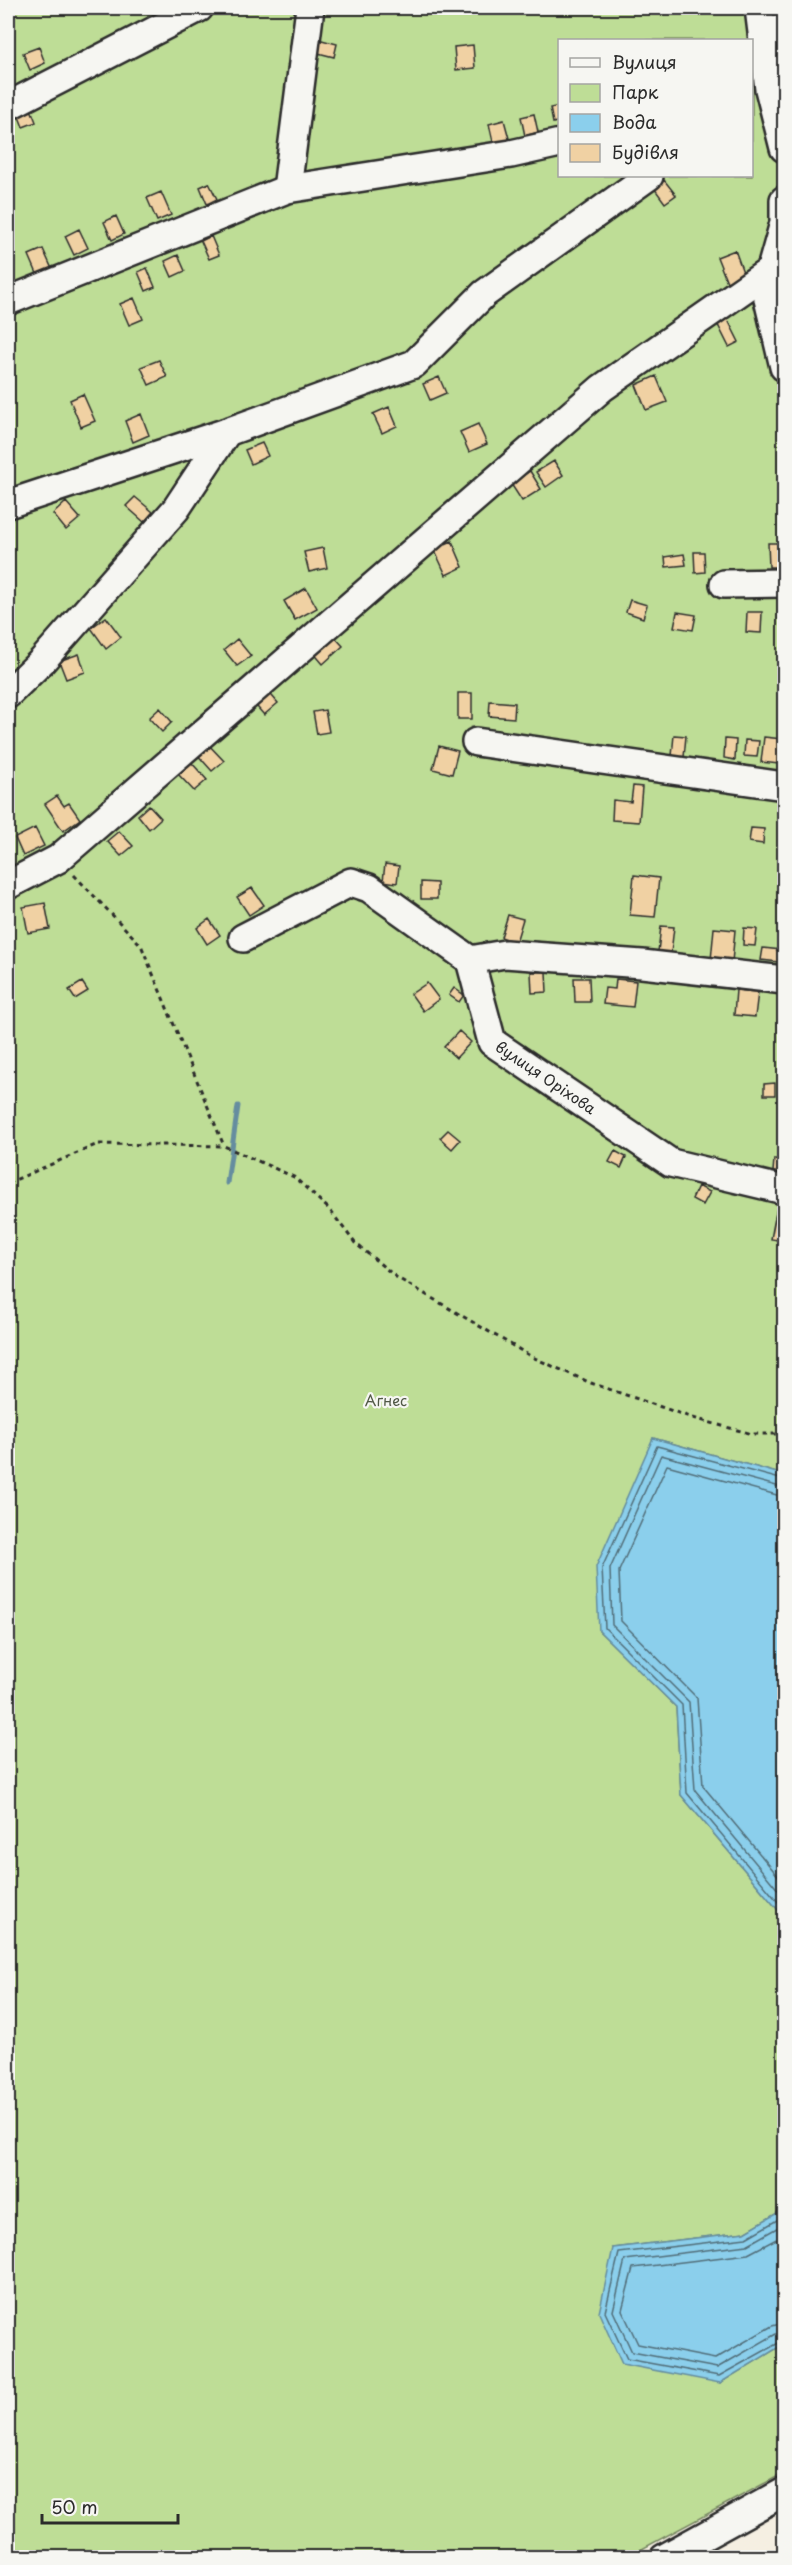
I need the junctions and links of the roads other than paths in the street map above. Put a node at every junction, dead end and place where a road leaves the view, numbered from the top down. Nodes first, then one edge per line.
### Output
1 (199, 8) edge
2 (310, 8) edge
3 (759, 8) edge
4 (784, 26) edge
5 (763, 43) junction
6 (758, 95) edge
7 (8, 106) edge
8 (558, 143) edge
9 (784, 148) edge
10 (648, 177) edge
11 (287, 189) junction
12 (784, 200) edge
13 (778, 265) edge
14 (8, 301) edge
15 (784, 367) edge
16 (227, 432) junction
17 (8, 504) edge
18 (784, 583) edge
19 (724, 584) dead end
20 (8, 694) edge
21 (476, 742) dead end
22 (784, 786) edge
23 (8, 885) edge
24 (243, 938) dead end
25 (470, 960) junction
26 (784, 980) edge
27 (784, 1190) edge
28 (784, 2492) edge
29 (664, 2558) edge

1 - 7 street
2 - 11 street
3 - 5 street
4 - 5 street
5 - 6 street
6 - 9 street
8 - 11 street
10 - 16 street
11 - 14 street
12 - 13 street
13 - 15 street
13 - 23 street
16 - 17 street
16 - 20 street
18 - 19 street
21 - 22 street
24 - 25 street
25 - 26 street
25 - 27 street, вулиця Оріхова
28 - 29 street

